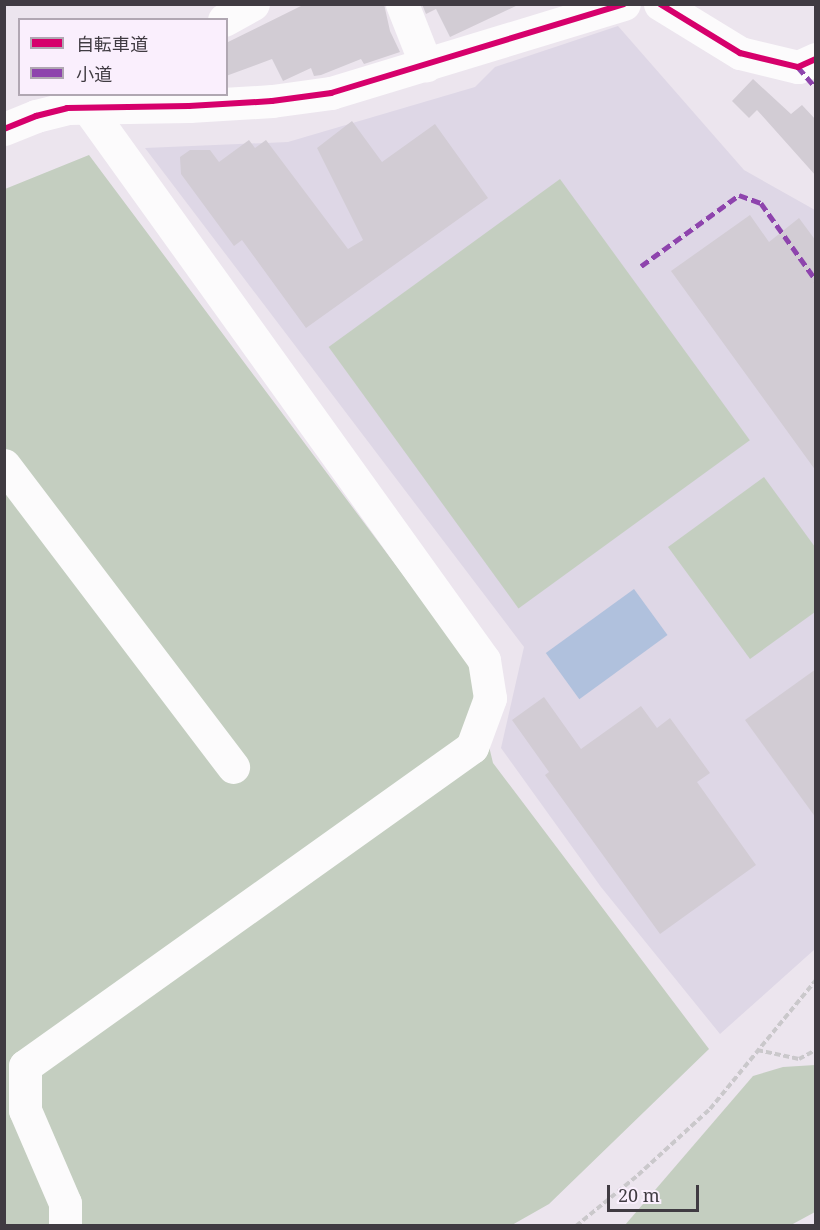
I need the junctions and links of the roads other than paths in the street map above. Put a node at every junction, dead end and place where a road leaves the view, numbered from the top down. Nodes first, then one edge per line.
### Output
1 (253, 4) edge
2 (402, 4) edge
3 (624, 4) edge
4 (660, 4) edge
5 (228, 18) edge
6 (816, 59) edge
7 (426, 65) junction
8 (78, 103) edge
9 (4, 129) edge
10 (4, 465) edge
11 (233, 767) dead end
12 (65, 1226) edge

1 - 5 street
2 - 7 street
3 - 7 street
4 - 6 street
7 - 8 street
8 - 9 street
8 - 12 street
10 - 11 street

